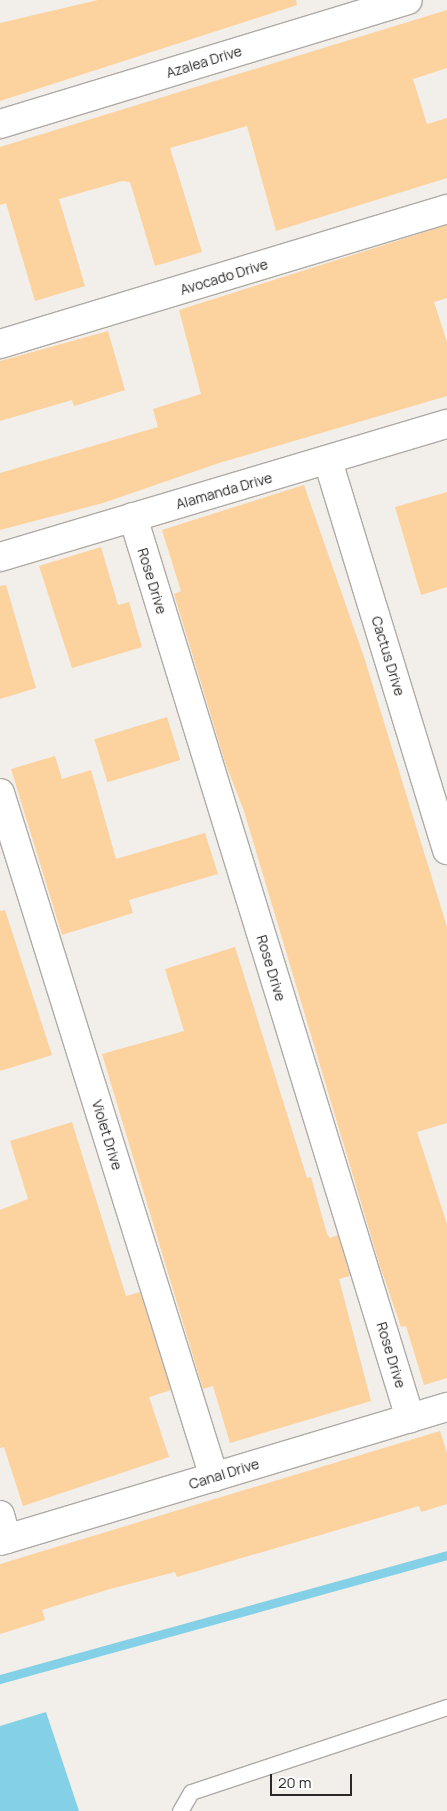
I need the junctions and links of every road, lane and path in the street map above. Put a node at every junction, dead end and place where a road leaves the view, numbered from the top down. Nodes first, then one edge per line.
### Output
1 (408, 0) edge
2 (0, 124) edge
3 (447, 209) edge
4 (0, 344) edge
5 (447, 424) edge
6 (328, 461) junction
7 (133, 517) junction
8 (0, 557) edge
9 (436, 775) edge
10 (0, 793) edge
11 (447, 850) edge
12 (447, 1407) edge
13 (410, 1418) junction
14 (214, 1477) junction
15 (2, 1532) edge
16 (447, 1707) edge
17 (180, 1811) edge

1 - 2 street, Azalea Drive
3 - 4 street, Avocado Drive
5 - 6 street, Alamanda Drive
6 - 7 street, Alamanda Drive
6 - 9 street, Cactus Drive
7 - 8 street, Alamanda Drive
7 - 13 street, Rose Drive
9 - 11 street, Cactus Drive
10 - 14 street, Violet Drive
12 - 13 street, Canal Drive
13 - 14 street, Canal Drive
14 - 15 street, Canal Drive
16 - 17 lane

